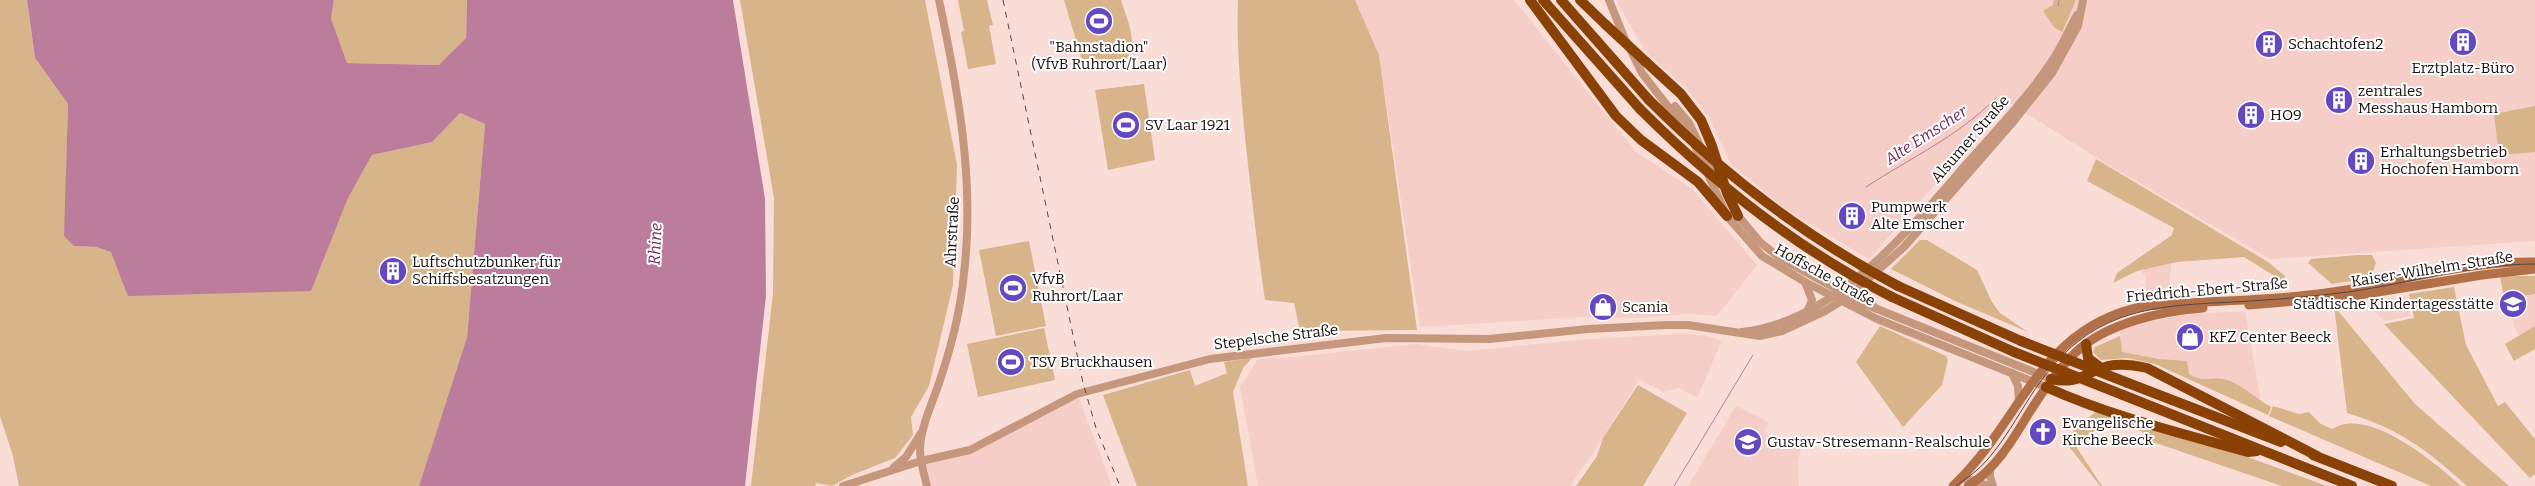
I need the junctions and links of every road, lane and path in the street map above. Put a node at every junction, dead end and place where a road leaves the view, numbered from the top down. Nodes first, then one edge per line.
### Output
1 (939, 0) edge
2 (1530, 0) edge
3 (1543, 0) edge
4 (1560, 0) edge
5 (1580, 0) edge
6 (1608, 0) edge
7 (2083, 0) edge
8 (2080, 11) junction
9 (1646, 79) junction
10 (1727, 216) junction
11 (1738, 216) junction
12 (1760, 242) junction
13 (1754, 249) junction
14 (2535, 262) edge
15 (2535, 269) edge
16 (1805, 282) junction
17 (1865, 284) junction
18 (1836, 293) junction
19 (2332, 295) junction
20 (1849, 296) junction
21 (1842, 301) junction
22 (1876, 309) junction
23 (1808, 310) junction
24 (1733, 332) junction
25 (2086, 344) junction
26 (2102, 368) junction
27 (2012, 373) junction
28 (2035, 378) junction
29 (2049, 383) junction
30 (2019, 402) junction
31 (923, 429) junction
32 (2265, 451) junction
33 (2318, 456) junction
34 (921, 461) junction
35 (1990, 469) junction
36 (892, 470) junction
37 (1961, 478) junction
38 (1972, 484) edge
39 (843, 486) edge
40 (927, 486) edge
41 (1953, 486) edge
42 (1987, 486) edge
43 (1993, 486) edge
44 (2352, 486) edge
45 (2392, 486) edge

1 - 31 street, Ahrstraße
2 - 10 highway
3 - 32 highway, bridge
4 - 33 highway, bridge
5 - 11 highway, bridge
6 - 9 street, Hoffsche Straße
7 - 8 street, Alsumer Straße
8 - 17 street, Alsumer Straße
8 - 18 street, Alsumer Straße
9 - 10 street, Hoffsche Straße
9 - 11 street, Hoffsche Straße
10 - 13 street, Hoffsche Straße
11 - 12 street, Hoffsche Straße
12 - 13 street
12 - 18 street, Hoffsche Straße
13 - 16 street, Hoffsche Straße
14 - 19 main road, Kaiser-Wilhelm-Straße
15 - 19 main road, Kaiser-Wilhelm-Straße
16 - 18 street, Hoffsche Straße
16 - 23 street
17 - 20 street, Alsumer Straße
17 - 22 street
18 - 20 street, Hoffsche Straße
18 - 21 street, Hoffsche Straße
18 - 23 street, Stepelsche Straße
19 - 25 main road, Friedrich-Ebert-Straße
19 - 28 main road, Friedrich-Ebert-Straße
20 - 21 street, Stepelsche Straße
20 - 22 street, Hoffsche Straße
21 - 24 street, Stepelsche Straße
21 - 27 street, Hoffsche Straße
22 - 28 street, Hoffsche Straße
23 - 24 street, Stepelsche Straße
24 - 34 street, Stepelsche Straße
25 - 26 highway
25 - 29 main road, Friedrich-Ebert-Straße
26 - 29 highway
26 - 33 highway
27 - 28 street, Hoffsche Straße
27 - 30 street
28 - 29 street, Hoffsche Straße
28 - 30 main road, Friedrich-Ebert-Straße
29 - 32 highway
29 - 35 main road, Friedrich-Ebert-Straße
30 - 37 main road, Friedrich-Ebert-Straße
31 - 34 street, Ahrstraße
31 - 36 street
32 - 44 highway
33 - 45 highway
34 - 36 street, Stepelsche Straße
34 - 40 street, Ahrstraße
35 - 38 main road, Friedrich-Ebert-Straße
35 - 43 street
36 - 39 street, Stepelsche Straße
37 - 38 street
37 - 41 main road, Friedrich-Ebert-Straße
38 - 42 street

